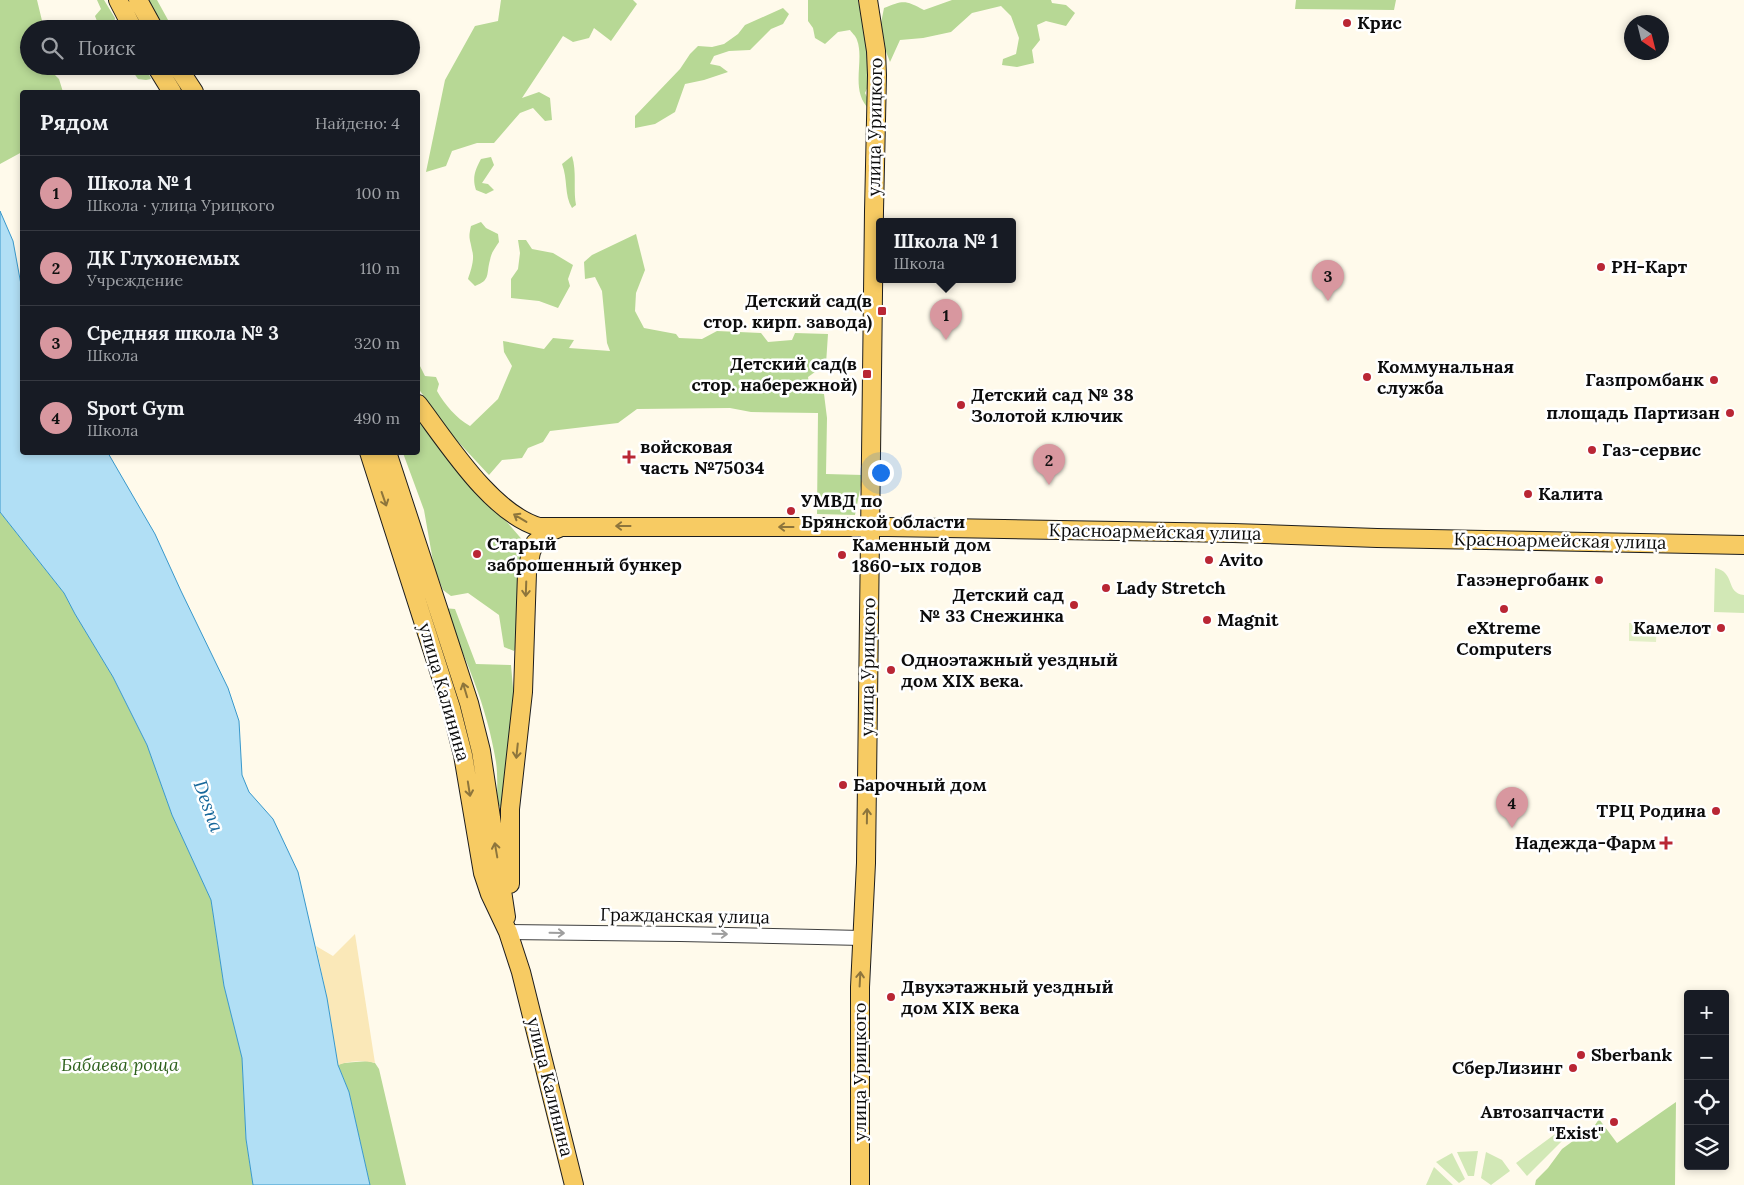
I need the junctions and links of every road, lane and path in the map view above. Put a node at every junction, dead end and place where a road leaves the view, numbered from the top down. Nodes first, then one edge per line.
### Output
1 (118, 0) edge
2 (138, 0) edge
3 (868, 0) edge
4 (128, 20) edge
5 (149, 20) edge
6 (162, 75) edge
7 (183, 75) edge
8 (171, 90) edge
9 (193, 90) edge
10 (420, 407) edge
11 (370, 455) edge
12 (388, 455) edge
13 (567, 526) junction
14 (870, 527) junction
15 (1720, 544) junction
16 (1744, 545) edge
17 (1744, 558) edge
18 (508, 932) junction
19 (862, 938) junction
20 (574, 1185) edge
21 (860, 1185) edge

1 - 4 main road
2 - 5 main road
3 - 14 main road, улица Урицкого
6 - 8 main road
7 - 9 main road
13 -> 10 main road, Красноармейская улица
11 -> 18 main road, улица Калинина
18 -> 12 main road, улица Калинина
14 -> 13 main road, Красноармейская улица
13 -> 18 main road
14 - 15 main road, Красноармейская улица
19 -> 14 main road, улица Урицкого
15 - 16 main road, Красноармейская улица
15 - 17 main road
18 -> 19 street, Гражданская улица
18 - 20 main road, улица Калинина
21 -> 19 main road, улица Урицкого

